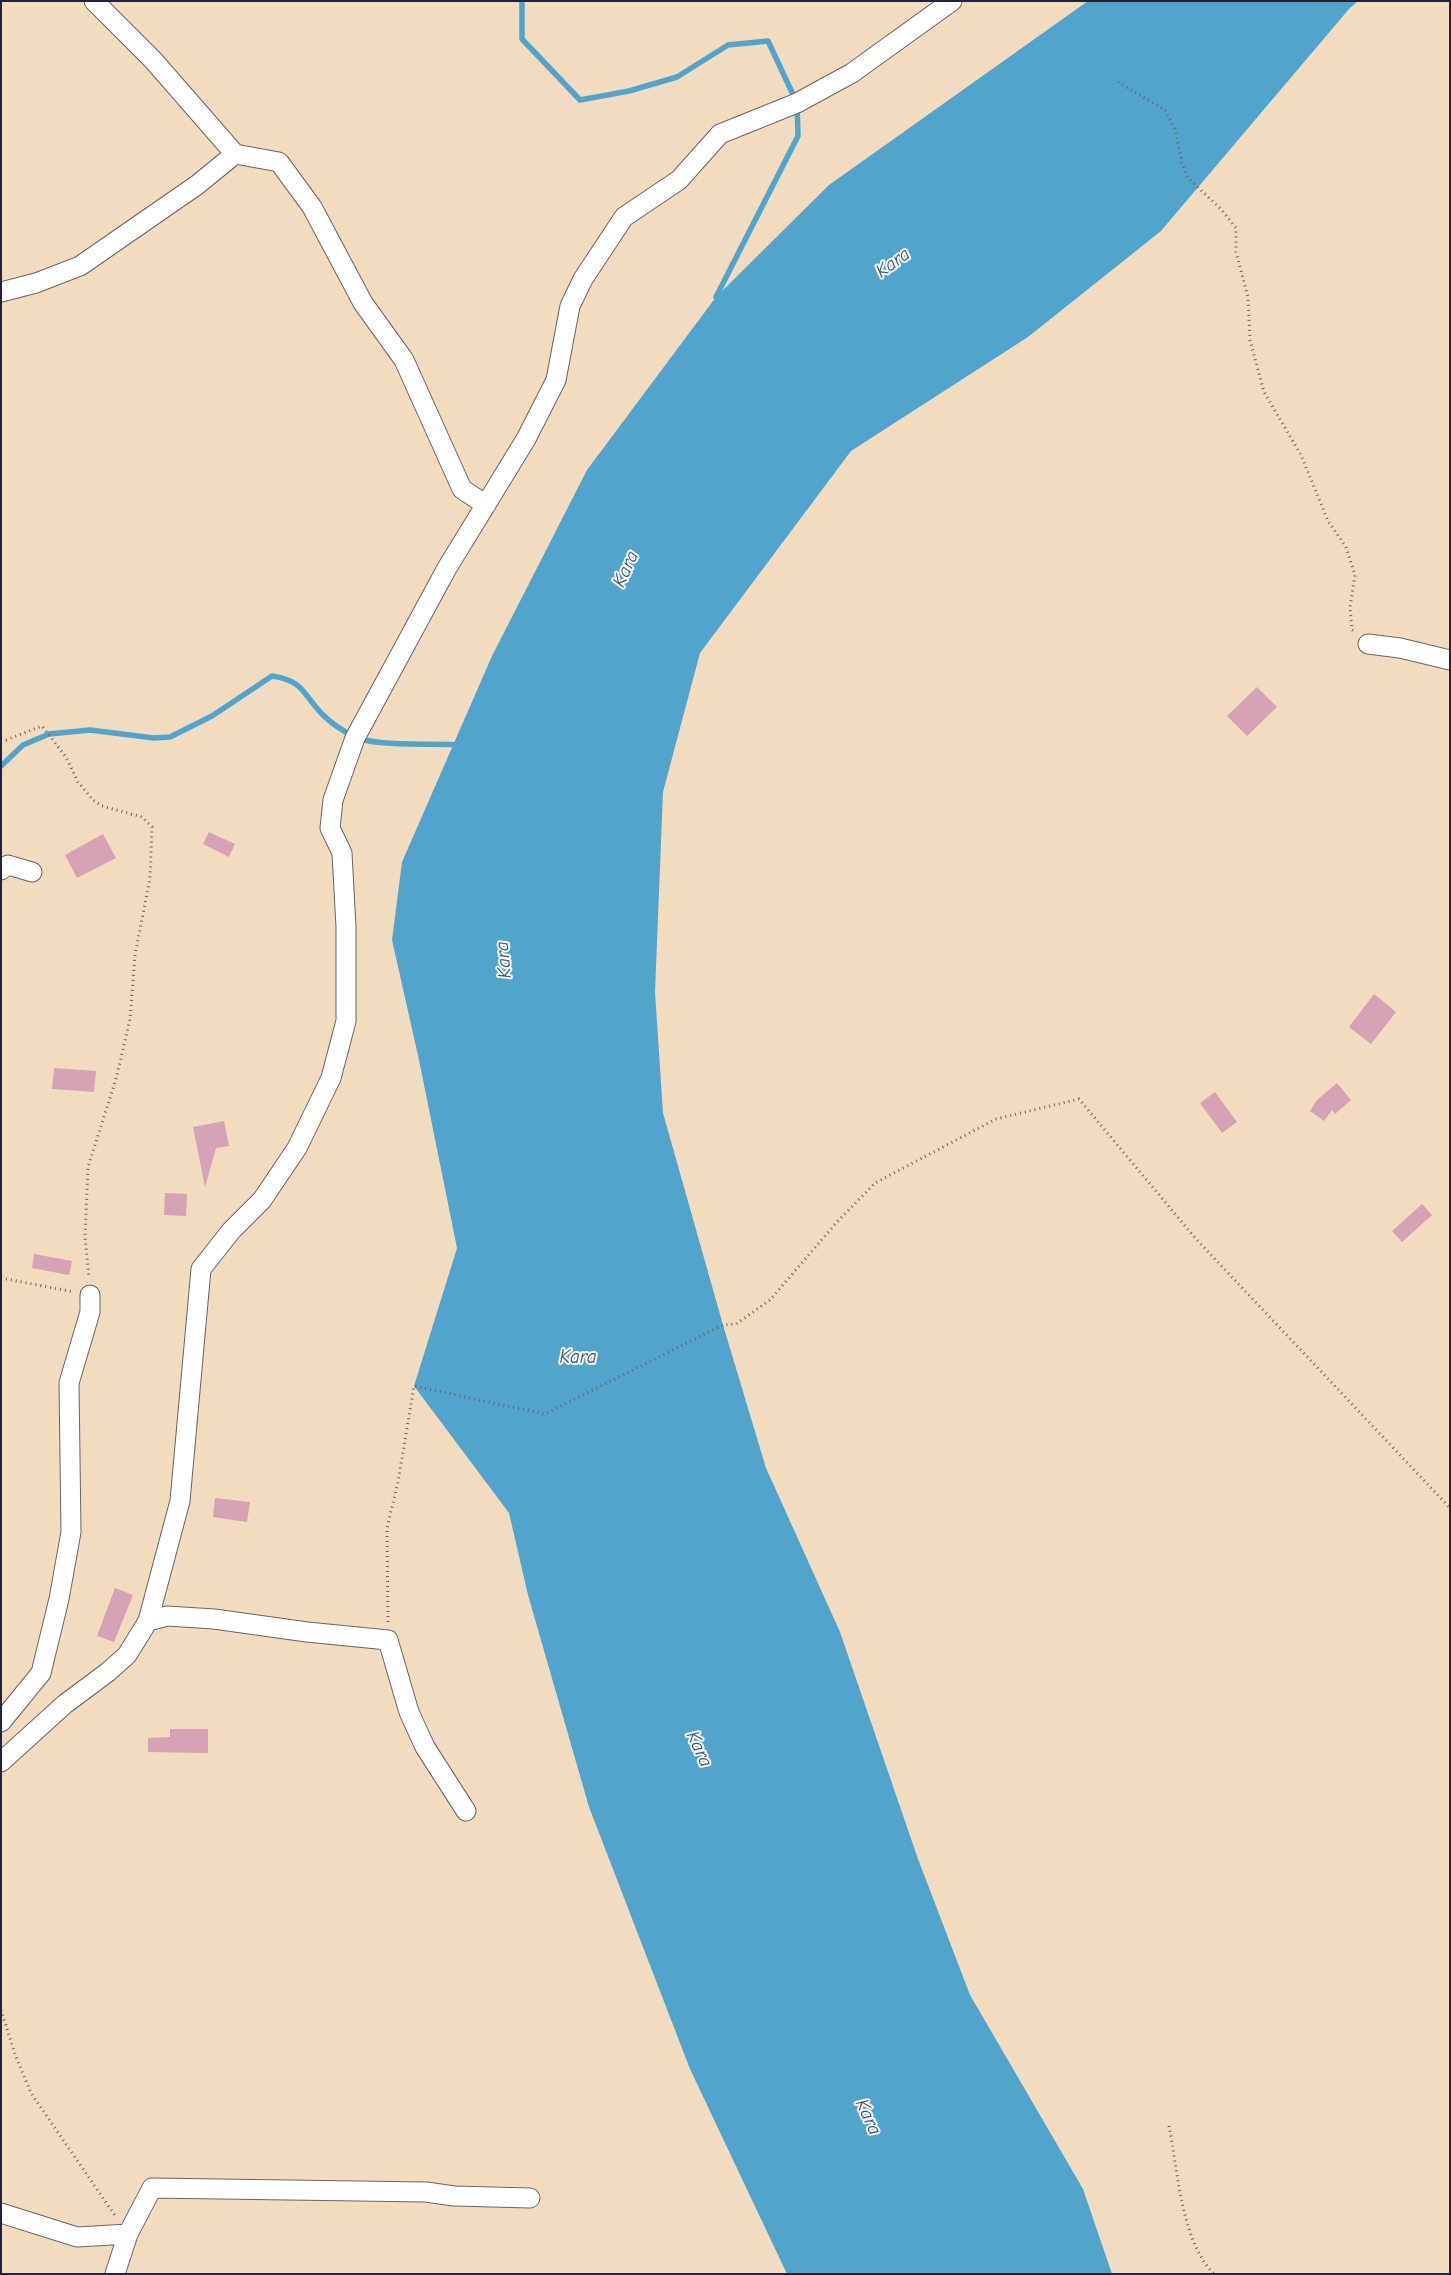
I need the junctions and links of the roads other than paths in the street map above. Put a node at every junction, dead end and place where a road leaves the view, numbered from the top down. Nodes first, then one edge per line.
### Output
1 (94, 1) edge
2 (952, 1) edge
3 (235, 154) junction
4 (1, 292) edge
5 (486, 505) junction
6 (1368, 644) road end
7 (1450, 660) edge
8 (1, 870) edge
9 (32, 872) dead end
10 (90, 1295) road end
11 (148, 1621) junction
12 (1, 1722) edge
13 (1, 1730) edge
14 (20, 1745) junction
15 (1, 1762) edge
16 (466, 1811) dead end
17 (530, 2198) dead end
18 (1, 2213) edge
19 (128, 2234) junction
20 (115, 2274) edge

1 - 3 street
2 - 5 street
3 - 4 street
3 - 5 street
5 - 11 street
6 - 7 street
8 - 9 street
10 - 12 street
11 - 14 street
11 - 16 street
13 - 14 street
14 - 15 street
17 - 19 street
18 - 19 street
19 - 20 street

